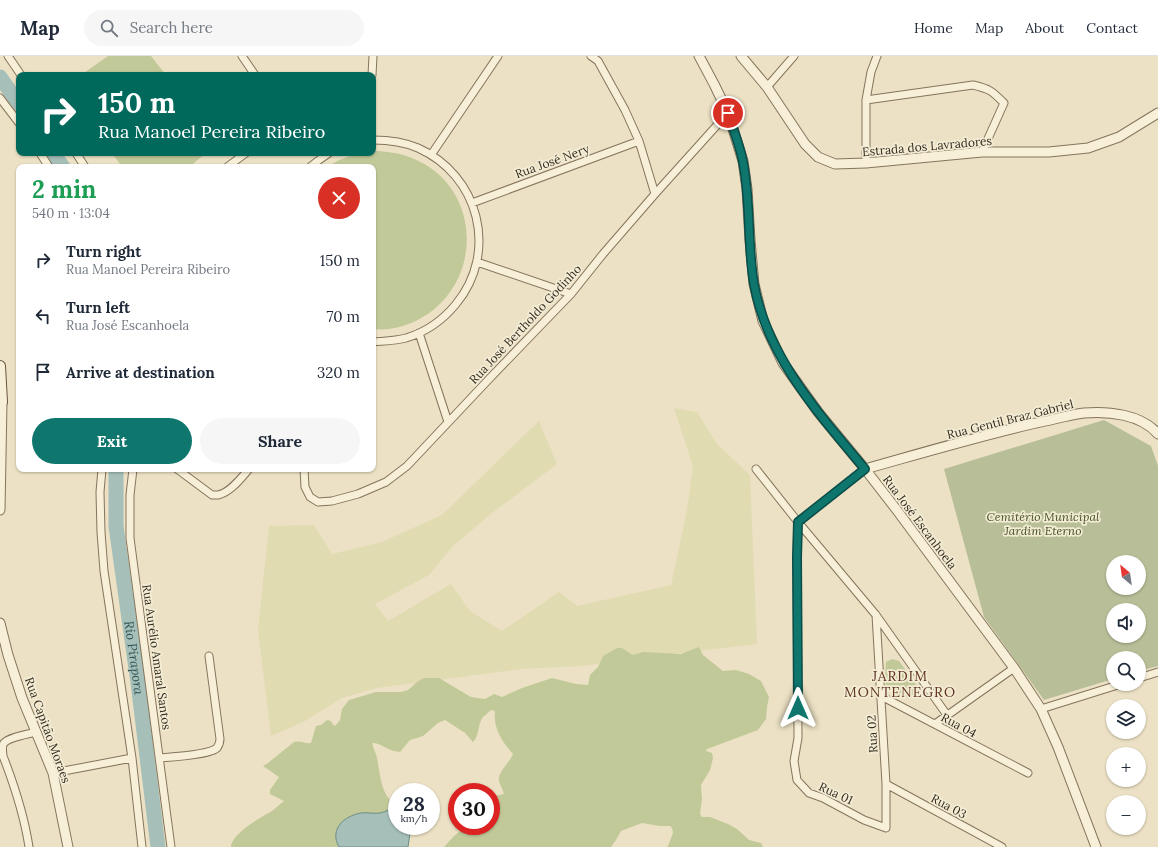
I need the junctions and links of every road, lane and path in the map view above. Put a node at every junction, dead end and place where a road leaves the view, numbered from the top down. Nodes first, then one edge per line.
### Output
1 (8, 56) edge
2 (242, 56) edge
3 (373, 56) edge
4 (498, 56) edge
5 (591, 56) edge
6 (699, 56) edge
7 (741, 56) edge
8 (794, 56) edge
9 (877, 56) edge
10 (598, 59) edge
11 (20, 72) edge
12 (253, 72) edge
13 (372, 72) edge
14 (768, 87) junction
15 (0, 98) edge
16 (866, 100) junction
17 (1158, 112) edge
18 (728, 113) junction
19 (16, 119) edge
20 (376, 140) edge
21 (639, 141) junction
22 (982, 152) junction
23 (431, 155) junction
24 (242, 156) edge
25 (315, 156) edge
26 (325, 156) edge
27 (318, 160) junction
28 (231, 164) edge
29 (313, 164) edge
30 (866, 164) junction
31 (655, 194) junction
32 (472, 203) junction
33 (477, 262) junction
34 (570, 294) junction
35 (419, 333) junction
36 (376, 342) edge
37 (0, 366) edge
38 (1, 403) edge
39 (448, 422) junction
40 (1158, 434) edge
41 (756, 469) dead end
42 (865, 469) junction
43 (102, 472) edge
44 (133, 472) edge
45 (181, 472) edge
46 (246, 472) edge
47 (304, 472) edge
48 (0, 510) edge
49 (798, 522) junction
50 (876, 615) junction
51 (0, 623) edge
52 (210, 656) dead end
53 (1014, 668) junction
54 (1158, 672) edge
55 (1146, 676) edge
56 (1106, 689) edge
57 (881, 696) junction
58 (1041, 709) junction
59 (947, 715) junction
60 (935, 724) junction
61 (36, 732) junction
62 (132, 758) junction
63 (160, 758) junction
64 (1028, 773) dead end
65 (53, 774) junction
66 (886, 784) junction
67 (886, 828) joint
68 (29, 847) edge
69 (68, 847) edge
70 (142, 847) edge
71 (171, 847) edge
72 (1002, 847) edge
73 (1096, 847) edge

1 - 11 street
2 - 12 street
3 - 13 street
4 - 23 street
5 - 10 street
6 - 18 street, Rua José Escanhoela
7 - 14 street, Estrada dos Lavradores
8 - 14 street
9 - 16 street
10 - 21 street
14 - 30 street, Estrada dos Lavradores
15 - 19 street
16 - 22 street
16 - 30 street
17 - 22 street, Estrada dos Lavradores
18 - 31 street, Rua José Bertholdo Godinho
18 - 42 street, Rua José Escanhoela
20 - 23 street
21 - 31 street
21 - 32 street, Rua José Nery
22 - 30 street, Estrada dos Lavradores
23 - 32 street
24 - 28 street
25 - 27 street
26 - 27 street
27 - 29 street
31 - 34 street, Rua José Bertholdo Godinho
32 - 33 street
33 - 34 street
33 - 35 street
34 - 39 street, Rua José Bertholdo Godinho
35 - 36 street
35 - 39 street
37 - 38 main road
38 - 48 street
39 - 47 street, Rua José Bertholdo Godinho
40 - 42 street, Rua Gentil Braz Gabriel
41 - 49 street
42 - 49 street
42 - 53 street, Rua José Escanhoela
43 - 62 street
44 - 63 street, Rua Aurélio Amaral Santos
45 - 46 street
49 - 50 street
49 - 67 street, Rua 01
50 - 57 street, Rua 02
50 - 59 street
51 - 61 street, Rua Capitão Moraes
52 - 63 street
53 - 58 street, Rua José Escanhoela
53 - 59 street
54 - 55 street
56 - 58 street
57 - 60 street, Rua 04
57 - 66 street, Rua 02
58 - 73 street, Rua José Escanhoela
59 - 60 street
60 - 64 street, Rua 04
61 - 65 street, Rua Capitão Moraes
61 - 68 street
62 - 65 street
62 - 70 street
63 - 71 street, Rua Aurélio Amaral Santos
65 - 69 street, Rua Capitão Moraes
66 - 67 street, Rua 02
66 - 72 street, Rua 03

